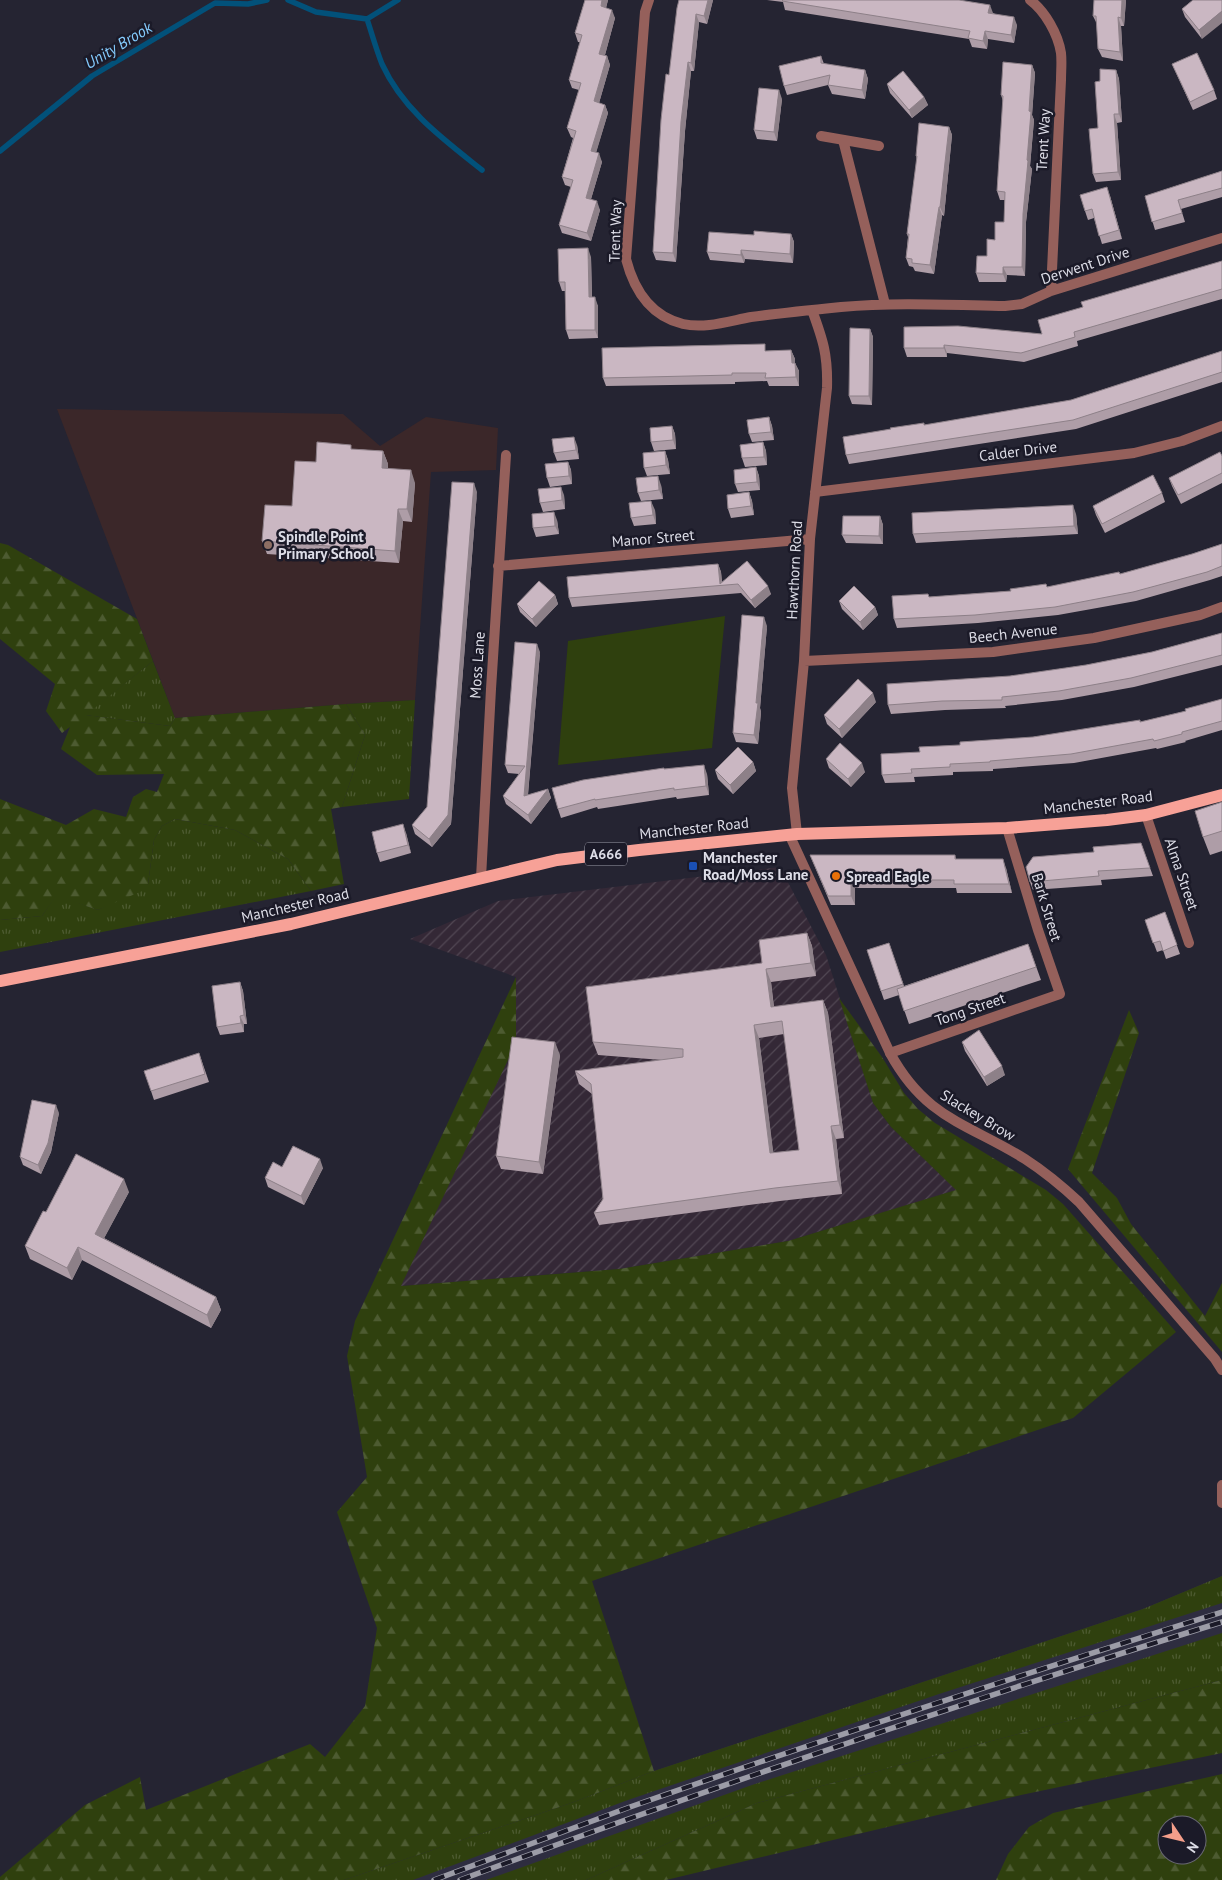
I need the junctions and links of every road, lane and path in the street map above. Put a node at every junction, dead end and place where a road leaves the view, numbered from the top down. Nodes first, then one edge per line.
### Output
1 (649, 0) edge
2 (1030, 0) edge
3 (821, 136) dead end
4 (843, 140) junction
5 (879, 146) dead end
6 (1222, 238) edge
7 (1051, 291) junction
8 (885, 304) junction
9 (956, 305) joint
10 (812, 310) junction
11 (1222, 426) edge
12 (506, 455) dead end
13 (815, 492) junction
14 (810, 540) junction
15 (498, 566) junction
16 (1222, 607) edge
17 (804, 662) junction
18 (1222, 795) edge
19 (1146, 815) junction
20 (1007, 828) junction
21 (793, 834) junction
22 (481, 878) junction
23 (1189, 944) dead end
24 (0, 981) edge
25 (1060, 994) joint
26 (890, 1053) junction
27 (1222, 1370) edge
28 (1222, 1485) edge
29 (1222, 1503) edge

1 - 10 street, Trent Way
2 - 7 street, Trent Way
3 - 4 street
4 - 5 street
4 - 8 street
6 - 7 street, Derwent Drive
7 - 9 street, Derwent Drive
8 - 9 street, Trent Way
8 - 10 street, Trent Way
10 - 13 street, Hawthorn Road
11 - 13 street, Calder Drive
12 - 15 street, Moss Lane
13 - 14 street, Hawthorn Road
14 - 15 street, Manor Street
14 - 17 street, Hawthorn Road
15 - 22 street, Moss Lane
16 - 17 street, Beech Avenue
17 - 21 street, Hawthorn Road
18 - 19 main road, Manchester Road / A666
19 - 20 main road, Manchester Road / A666
19 - 23 street, Alma Street
20 - 21 main road, Manchester Road / A666
20 - 25 street, Bark Street
21 - 22 main road, Manchester Road / A666
21 - 26 street, Slackey Brow
22 - 24 main road, Manchester Road / A666
25 - 26 street, Tong Street
26 - 27 street, Slackey Brow
28 - 29 street

